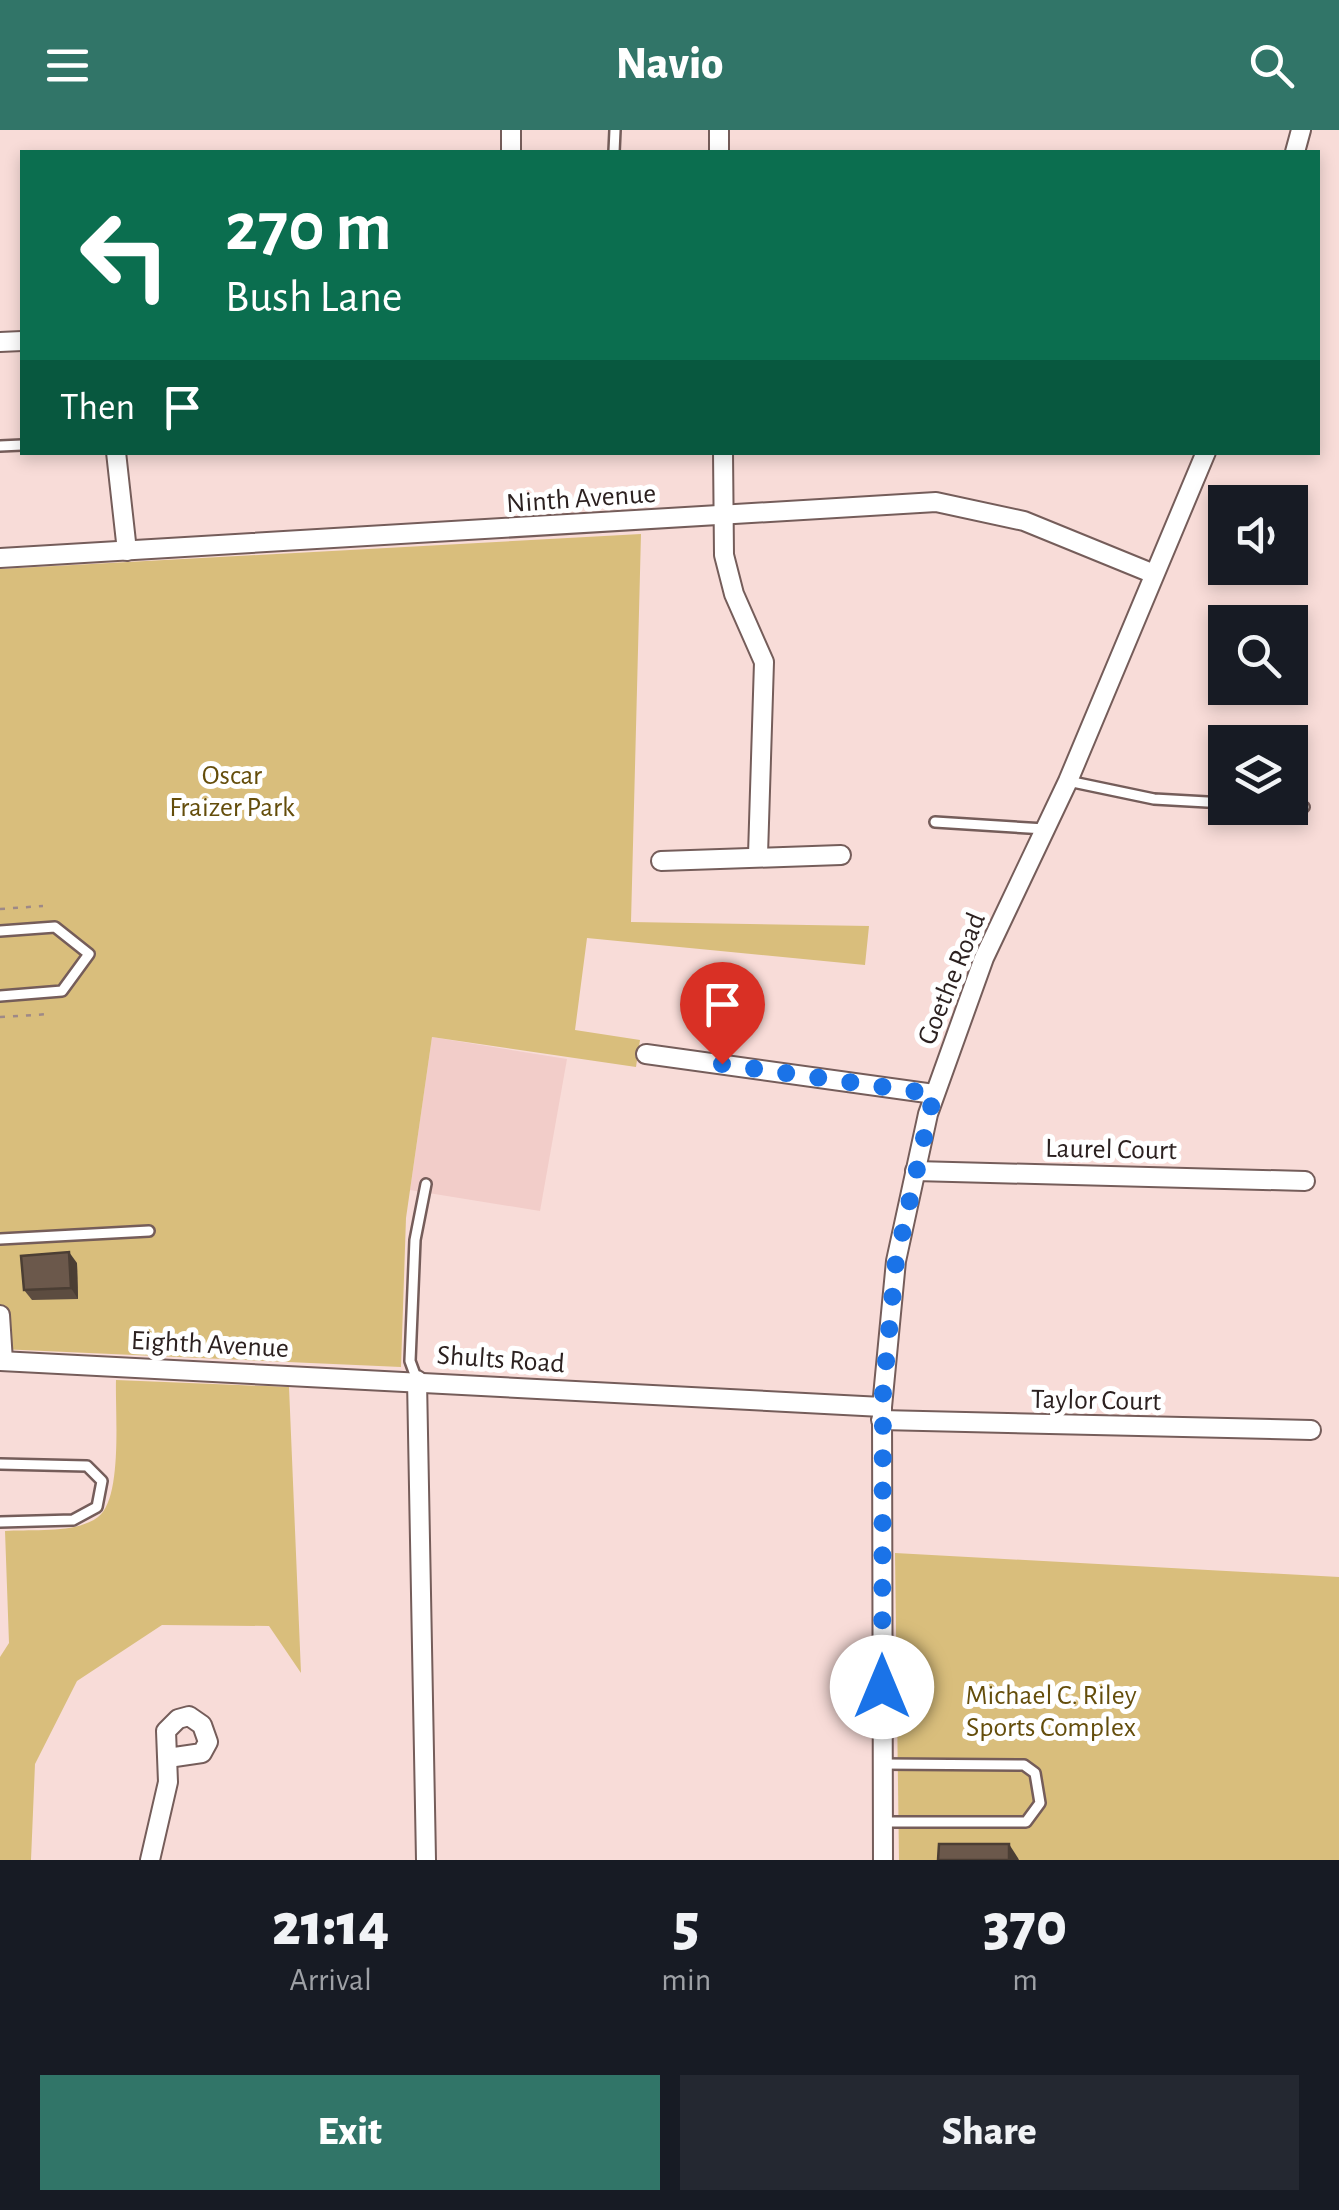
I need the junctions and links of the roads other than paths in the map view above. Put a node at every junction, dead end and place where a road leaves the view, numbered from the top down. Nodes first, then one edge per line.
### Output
1 (116, 455) edge
2 (723, 455) edge
3 (1205, 455) edge
4 (722, 513) junction
5 (127, 551) junction
6 (0, 558) edge
7 (1154, 574) junction
8 (1068, 781) junction
9 (1208, 801) edge
10 (936, 822) dead end
11 (1045, 830) junction
12 (758, 854) junction
13 (842, 855) dead end
14 (661, 861) dead end
15 (0, 930) edge
16 (0, 996) edge
17 (646, 1054) dead end
18 (934, 1094) junction
19 (916, 1171) junction
20 (1306, 1181) dead end
21 (426, 1184) dead end
22 (149, 1231) dead end
23 (0, 1240) edge
24 (0, 1315) edge
25 (2, 1361) edge
26 (417, 1380) junction
27 (881, 1413) junction
28 (1311, 1430) dead end
29 (0, 1464) edge
30 (0, 1522) edge
31 (168, 1758) dead end
32 (882, 1764) junction
33 (883, 1822) junction
34 (150, 1860) edge
35 (426, 1860) edge
36 (883, 1860) edge

1 - 5 street
2 - 4 street
3 - 7 street, Goethe Road
4 - 5 street, Ninth Avenue
4 - 7 street, Ninth Avenue
4 - 12 street
5 - 6 street, Ninth Avenue
7 - 8 street, Goethe Road
8 - 9 lane
8 - 11 street, Goethe Road
10 - 11 lane
11 - 18 street, Goethe Road
12 - 13 street
12 - 14 street
15 - 16 lane
17 - 18 street
18 - 19 street, Goethe Road
19 - 20 street, Laurel Court
19 - 27 street, Goethe Road
21 - 26 lane
22 - 23 lane
24 - 25 street
25 - 26 street, Eighth Avenue
26 - 27 street, Shults Road
26 - 35 street, Shults Road
27 - 28 street, Taylor Court
27 - 32 street, Goethe Road
29 - 30 lane
31 - 34 street
32 - 33 street, Goethe Road
32 - 33 lane
33 - 36 street, Goethe Road

